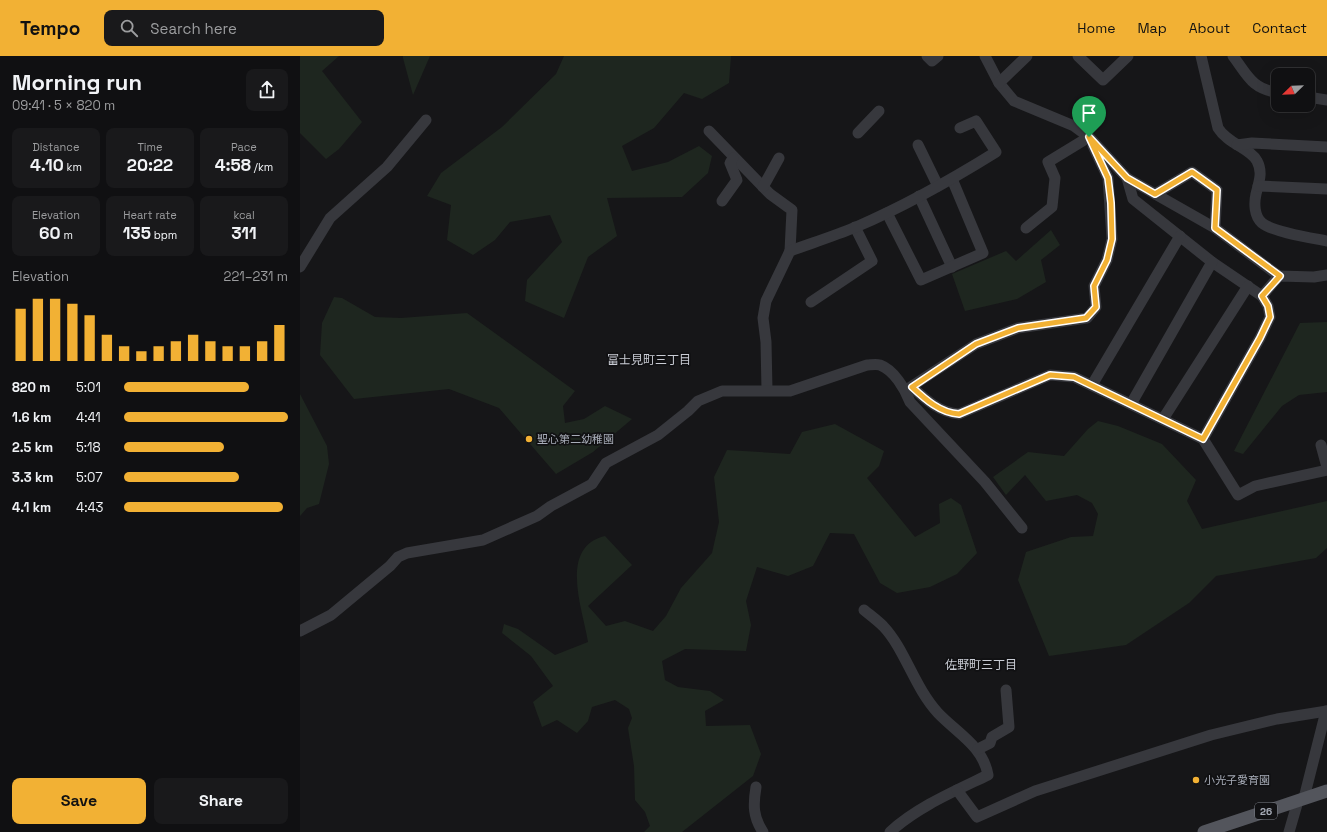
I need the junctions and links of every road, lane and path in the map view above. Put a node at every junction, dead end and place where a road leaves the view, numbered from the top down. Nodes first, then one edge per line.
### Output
1 (927, 56) edge
2 (938, 56) edge
3 (985, 56) edge
4 (1027, 56) edge
5 (1078, 56) edge
6 (1128, 56) edge
7 (1201, 56) edge
8 (1233, 56) edge
9 (999, 83) junction
10 (1271, 92) edge
11 (1315, 98) edge
12 (1327, 100) edge
13 (879, 111) dead end
14 (426, 120) dead end
15 (960, 128) dead end
16 (709, 131) dead end
17 (858, 133) dead end
18 (1089, 137) junction
19 (918, 145) dead end
20 (1237, 145) junction
21 (1327, 147) edge
22 (733, 158) junction
23 (780, 158) dead end
24 (1127, 178) junction
25 (952, 179) junction
26 (938, 186) junction
27 (1258, 186) junction
28 (763, 187) junction
29 (1327, 189) edge
30 (1155, 194) junction
31 (919, 196) junction
32 (722, 201) dead end
33 (887, 213) junction
34 (855, 228) junction
35 (1026, 228) dead end
36 (1215, 228) junction
37 (1180, 236) junction
38 (1327, 241) edge
39 (790, 251) junction
40 (1212, 262) junction
41 (300, 267) edge
42 (952, 267) junction
43 (1327, 275) edge
44 (1280, 276) junction
45 (1248, 286) junction
46 (1262, 296) junction
47 (811, 302) dead end
48 (1092, 385) junction
49 (909, 388) junction
50 (767, 390) junction
51 (1131, 404) junction
52 (1163, 419) junction
53 (1203, 439) junction
54 (1321, 445) dead end
55 (1327, 467) edge
56 (1327, 470) edge
57 (1022, 528) dead end
58 (864, 610) dead end
59 (300, 631) edge
60 (1006, 690) dead end
61 (1327, 711) edge
62 (978, 749) junction
63 (756, 787) dead end
64 (957, 790) junction
65 (1327, 791) edge
66 (1301, 799) junction
67 (763, 832) edge
68 (890, 832) edge
69 (1204, 832) edge
70 (1289, 832) edge

1 - 2 street
3 - 9 street
4 - 9 street
5 - 6 street
7 - 20 street
8 - 10 street
9 - 18 street
11 - 12 street
13 - 17 street
14 - 41 street
15 - 25 street
16 - 22 street
18 - 24 street
18 - 35 street
18 - 49 street
19 - 26 street
20 - 21 street
20 - 27 street
22 - 28 street
22 - 32 street
23 - 28 street
24 - 30 street
24 - 37 street
25 - 26 street
25 - 42 street
26 - 31 street
27 - 29 street
27 - 38 street
28 - 39 street
30 - 36 street
30 - 36 street
31 - 33 street
31 - 42 street
33 - 34 street
33 - 42 street
34 - 39 street
34 - 47 street
36 - 44 street
37 - 40 street
37 - 48 street
39 - 50 street
40 - 45 street
40 - 51 street
43 - 44 street
44 - 46 street
45 - 46 street
45 - 52 street
46 - 53 street
48 - 49 street
48 - 51 street
49 - 50 street
49 - 57 street
50 - 59 street
51 - 52 street
52 - 53 street
53 - 56 street
54 - 55 street
58 - 62 street
60 - 62 street
61 - 64 street
61 - 66 street
62 - 64 street
63 - 67 street
64 - 68 street
65 - 66 main road, 26
66 - 69 main road, 26
66 - 70 street

